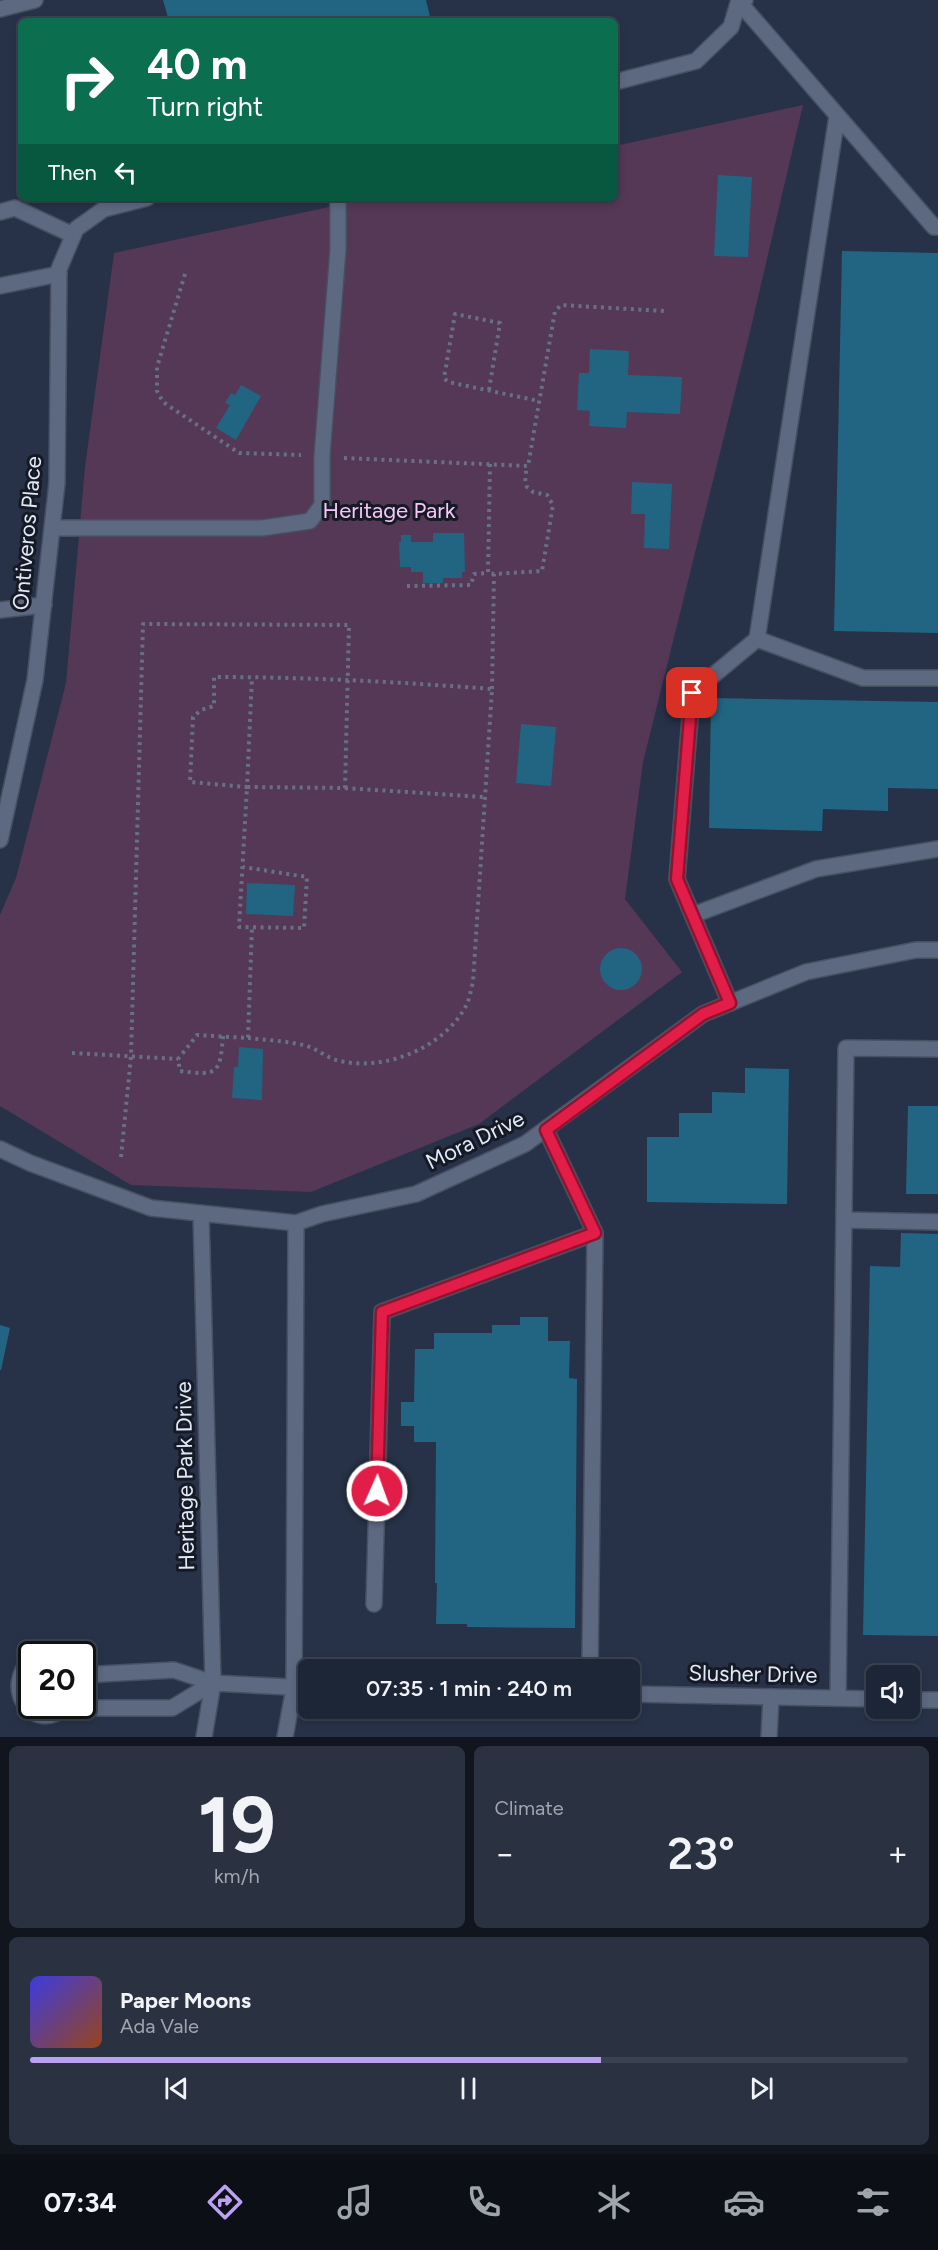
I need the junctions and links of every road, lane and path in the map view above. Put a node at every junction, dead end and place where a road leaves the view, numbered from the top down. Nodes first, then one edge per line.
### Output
1 (35, 0) edge
2 (741, 1) edge
3 (16, 2) edge
4 (0, 9) edge
5 (618, 81) edge
6 (837, 116) junction
7 (134, 201) edge
8 (338, 201) edge
9 (0, 212) edge
10 (938, 227) edge
11 (75, 232) junction
12 (59, 274) junction
13 (186, 274) dead end
14 (0, 286) edge
15 (664, 311) dead end
16 (489, 390) junction
17 (539, 401) junction
18 (322, 456) junction
19 (490, 464) junction
20 (528, 466) junction
21 (52, 528) junction
22 (488, 573) junction
23 (494, 574) junction
24 (406, 586) dead end
25 (44, 605) junction
26 (0, 610) edge
27 (758, 639) junction
28 (252, 677) junction
29 (938, 678) edge
30 (347, 679) junction
31 (492, 689) junction
32 (247, 787) junction
33 (345, 788) junction
34 (484, 797) junction
35 (0, 840) edge
36 (938, 849) edge
37 (243, 867) junction
38 (693, 915) junction
39 (252, 927) junction
40 (938, 950) edge
41 (730, 1003) junction
42 (223, 1036) junction
43 (248, 1038) junction
44 (938, 1049) edge
45 (72, 1053) dead end
46 (131, 1056) junction
47 (178, 1059) junction
48 (546, 1130) junction
49 (0, 1149) edge
50 (121, 1157) dead end
51 (201, 1213) junction
52 (844, 1220) junction
53 (938, 1222) edge
54 (296, 1223) junction
55 (595, 1233) junction
56 (374, 1604) dead end
57 (302, 1659) edge
58 (590, 1659) edge
59 (18, 1671) edge
60 (96, 1674) edge
61 (213, 1683) junction
62 (298, 1688) edge
63 (640, 1695) edge
64 (771, 1697) junction
65 (838, 1698) junction
66 (866, 1699) edge
67 (18, 1700) edge
68 (298, 1700) edge
69 (920, 1700) edge
70 (938, 1700) edge
71 (96, 1707) edge
72 (204, 1737) edge
73 (285, 1737) edge
74 (769, 1737) edge

1 - 3 street
2 - 5 street
2 - 6 street
3 - 4 street
6 - 10 street
6 - 27 street
7 - 11 street
8 - 18 street
9 - 11 street
11 - 12 street, Ontiveros Place
12 - 14 street
12 - 21 street, Ontiveros Place
13 - 18 path
15 - 17 path
16 - 16 path
16 - 17 path
17 - 20 path
18 - 19 path
18 - 21 street
19 - 20 path
19 - 22 path
20 - 23 path
21 - 25 street, Ontiveros Place
22 - 23 path
22 - 24 path
23 - 31 path
25 - 26 street
25 - 35 street, Ontiveros Place
27 - 29 street
27 - 38 street
28 - 30 path
28 - 32 path
28 - 32 path
30 - 31 path
30 - 33 path
30 - 46 path
31 - 34 path
32 - 33 path
32 - 37 path
33 - 34 path
34 - 43 path
36 - 38 street
37 - 39 path
37 - 39 path
38 - 41 street
39 - 43 path
40 - 41 street, Mora Drive
41 - 48 street, Mora Drive
42 - 43 path
42 - 47 path
42 - 47 path
44 - 52 street
45 - 46 path
46 - 47 path
46 - 50 path
48 - 54 street, Mora Drive
48 - 55 street
49 - 51 street, Mora Drive
51 - 54 street, Mora Drive
51 - 61 street, Heritage Park Drive
52 - 53 street
52 - 65 street
54 - 57 street
55 - 56 street
55 - 58 street
59 - 67 street
60 - 61 street
61 - 62 street
61 - 71 street
61 - 72 street, Heritage Park Drive
63 - 64 street, Slusher Drive
64 - 65 street, Slusher Drive
64 - 74 street
65 - 66 street, Slusher Drive
68 - 73 street
69 - 70 street

